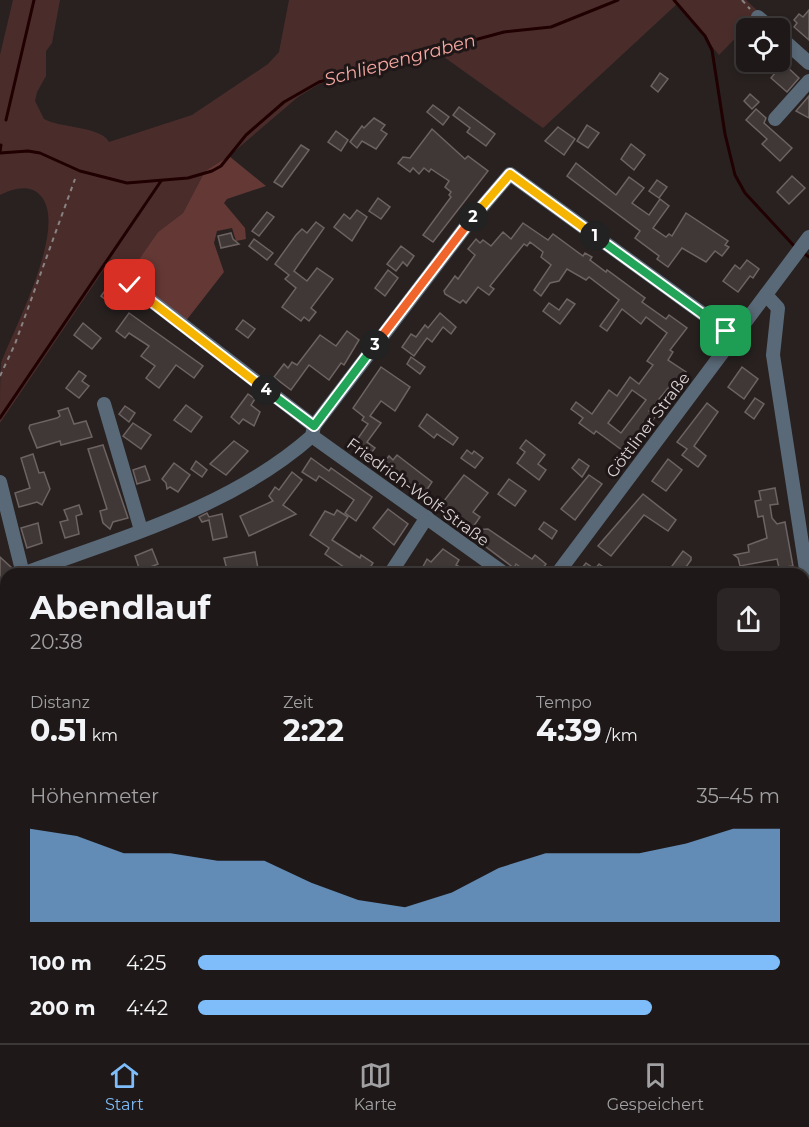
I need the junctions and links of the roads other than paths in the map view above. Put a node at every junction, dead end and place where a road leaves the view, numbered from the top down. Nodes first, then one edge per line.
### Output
1 (790, 46) edge
2 (809, 63) edge
3 (809, 81) edge
4 (775, 119) dead end
5 (808, 239) edge
6 (130, 285) dead end
7 (766, 295) junction
8 (735, 337) junction
9 (104, 404) dead end
10 (313, 431) junction
11 (0, 482) edge
12 (427, 518) junction
13 (141, 530) junction
14 (22, 568) edge
15 (40, 568) edge
16 (394, 568) edge
17 (497, 568) edge
18 (562, 568) edge
19 (806, 568) edge

1 - 2 street
3 - 4 street
5 - 7 street, Göttliner Straße
6 - 10 street, Friedrich-Wolf-Straße
7 - 8 street, Göttliner Straße
7 - 19 street
8 - 10 street
8 - 18 street, Göttliner Straße
9 - 13 street
10 - 12 street, Friedrich-Wolf-Straße
10 - 13 street
11 - 14 street
12 - 16 street
12 - 17 street, Friedrich-Wolf-Straße
13 - 15 street

